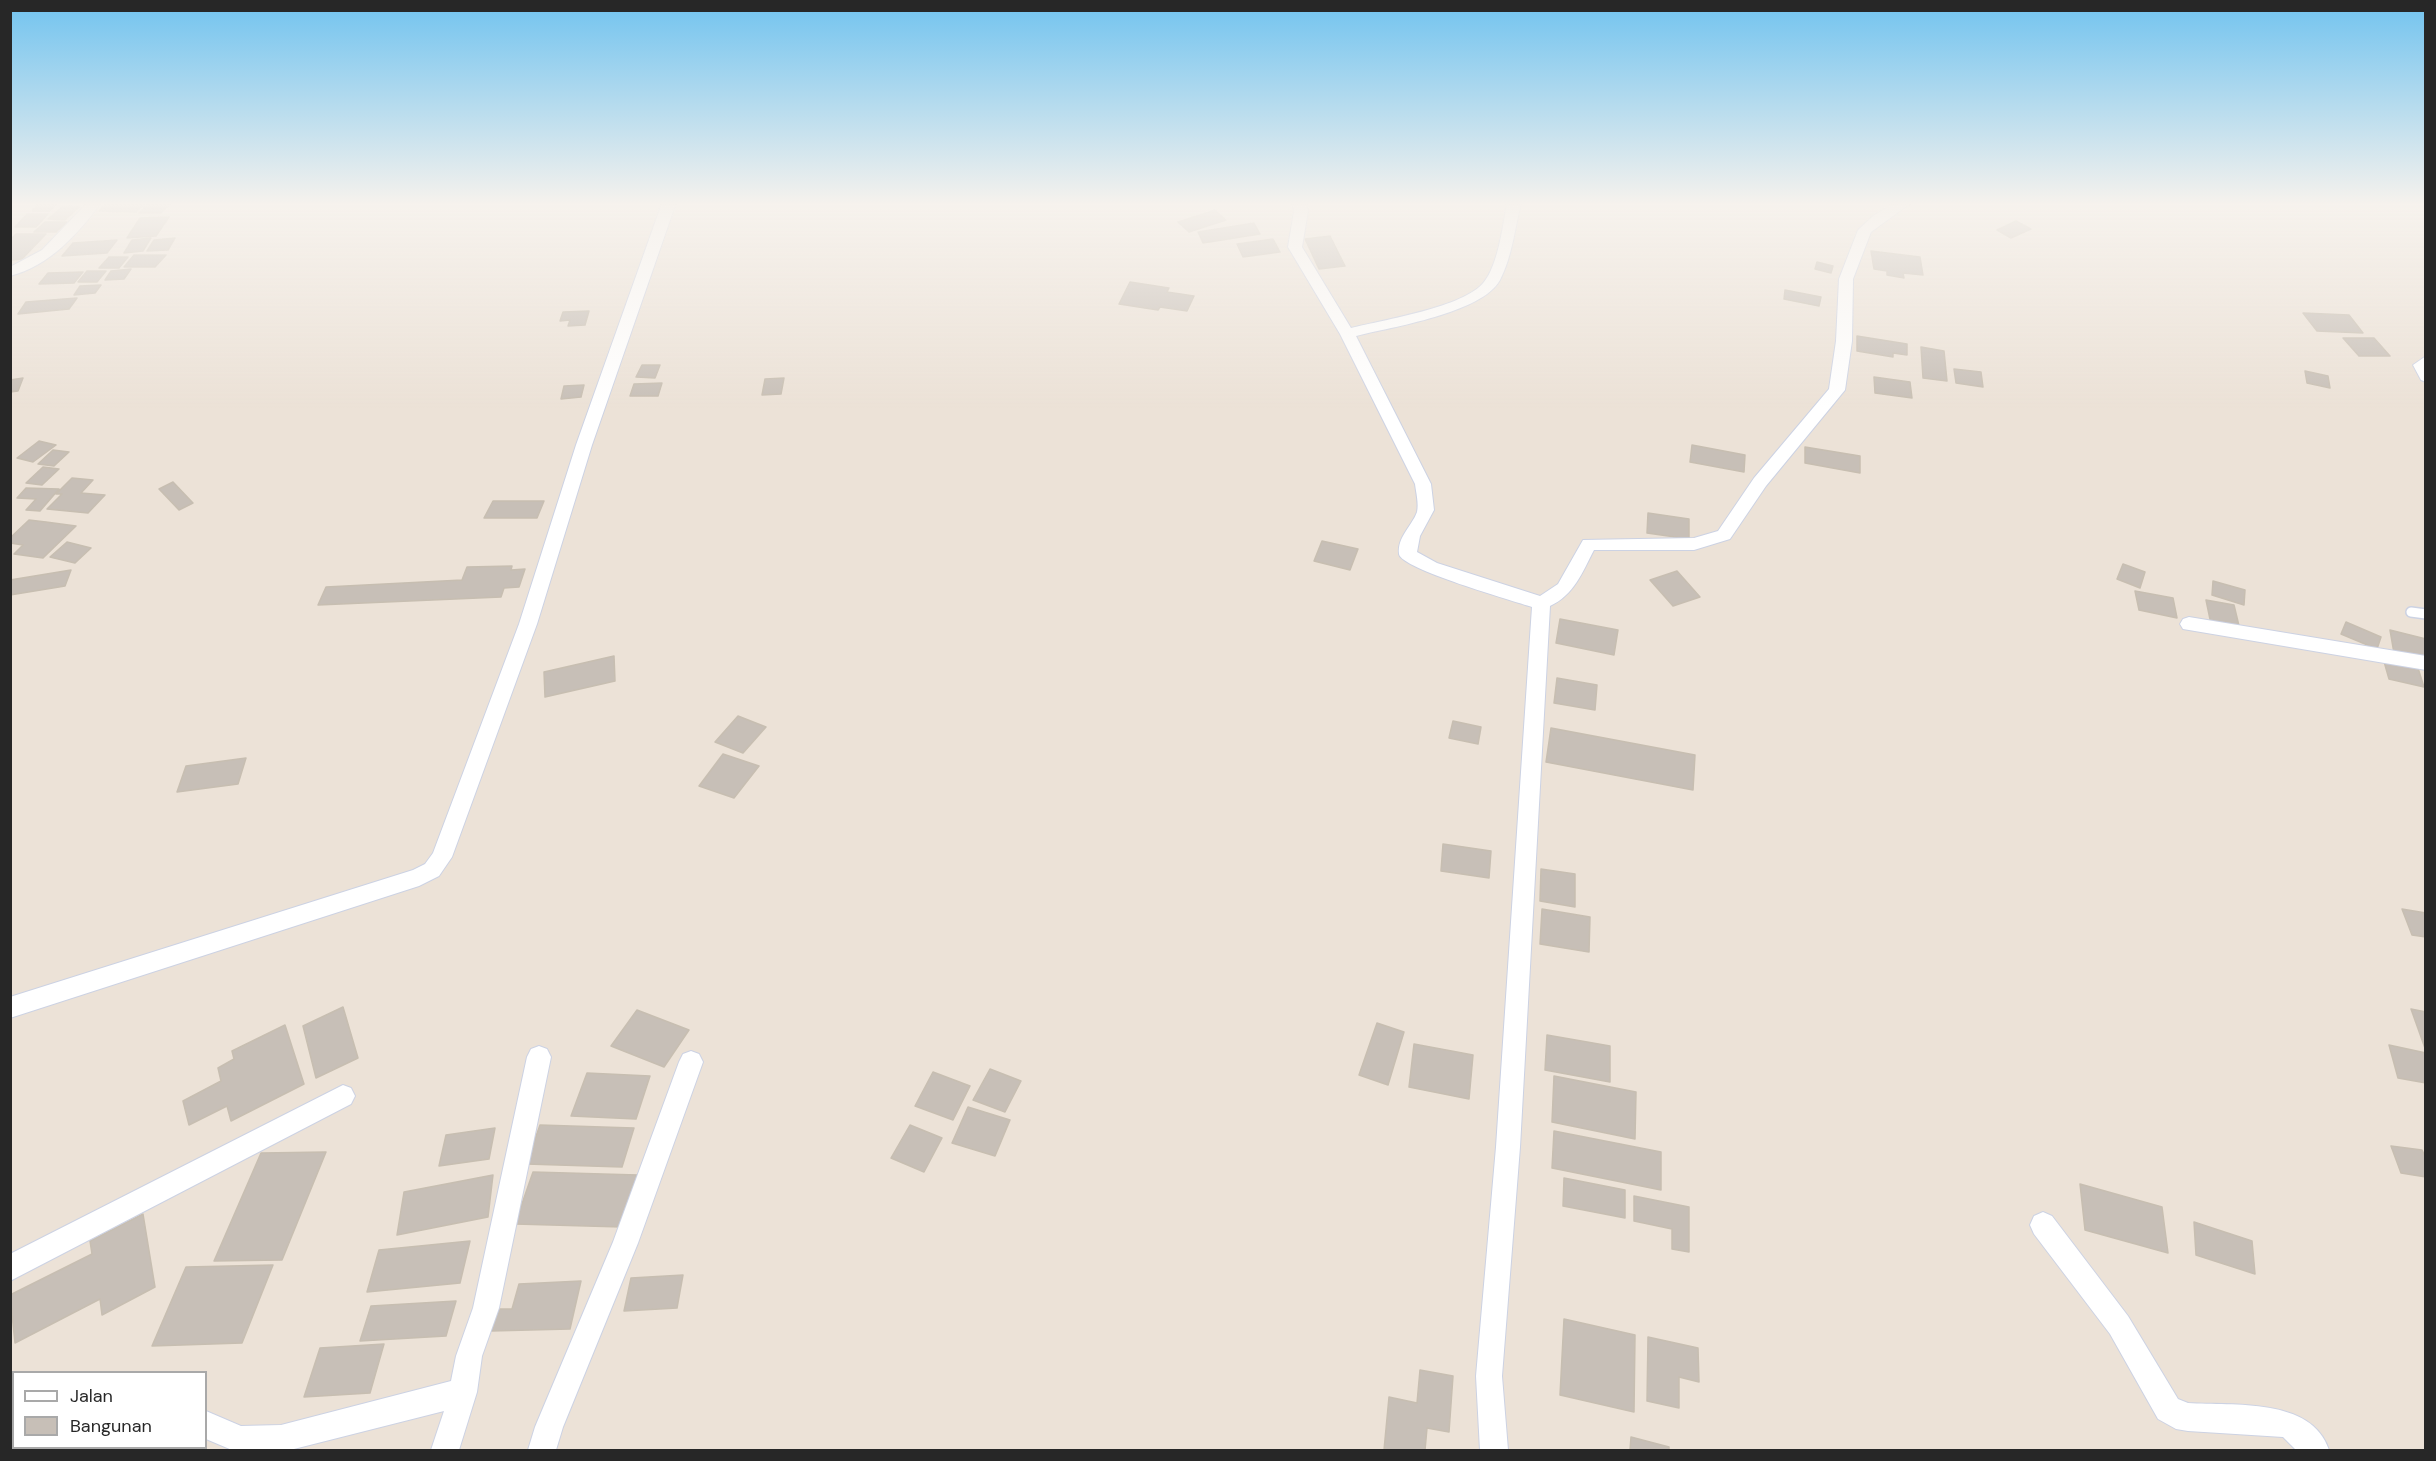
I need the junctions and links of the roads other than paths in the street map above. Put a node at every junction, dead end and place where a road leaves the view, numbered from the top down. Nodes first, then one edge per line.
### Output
1 (645, 271) edge
2 (1309, 271) edge
3 (1496, 271) edge
4 (1849, 271) edge
5 (1347, 334) junction
6 (2426, 362) edge
7 (2426, 377) edge
8 (1541, 603) junction
9 (2411, 612) dead end
10 (2426, 614) edge
11 (2189, 624) dead end
12 (2426, 663) edge
13 (10, 1008) edge
14 (539, 1057) dead end
15 (691, 1062) dead end
16 (343, 1096) dead end
17 (2043, 1225) dead end
18 (10, 1268) edge
19 (463, 1392) junction
20 (207, 1425) edge
21 (445, 1450) edge
22 (542, 1450) edge
23 (1494, 1450) edge
24 (2315, 1450) edge

1 - 13 street
2 - 5 street
3 - 5 street
4 - 8 street
5 - 8 street
6 - 7 street
8 - 23 street
9 - 10 lane
11 - 12 street
14 - 19 street
15 - 22 street
16 - 18 street
17 - 24 street
19 - 20 street
19 - 21 street

